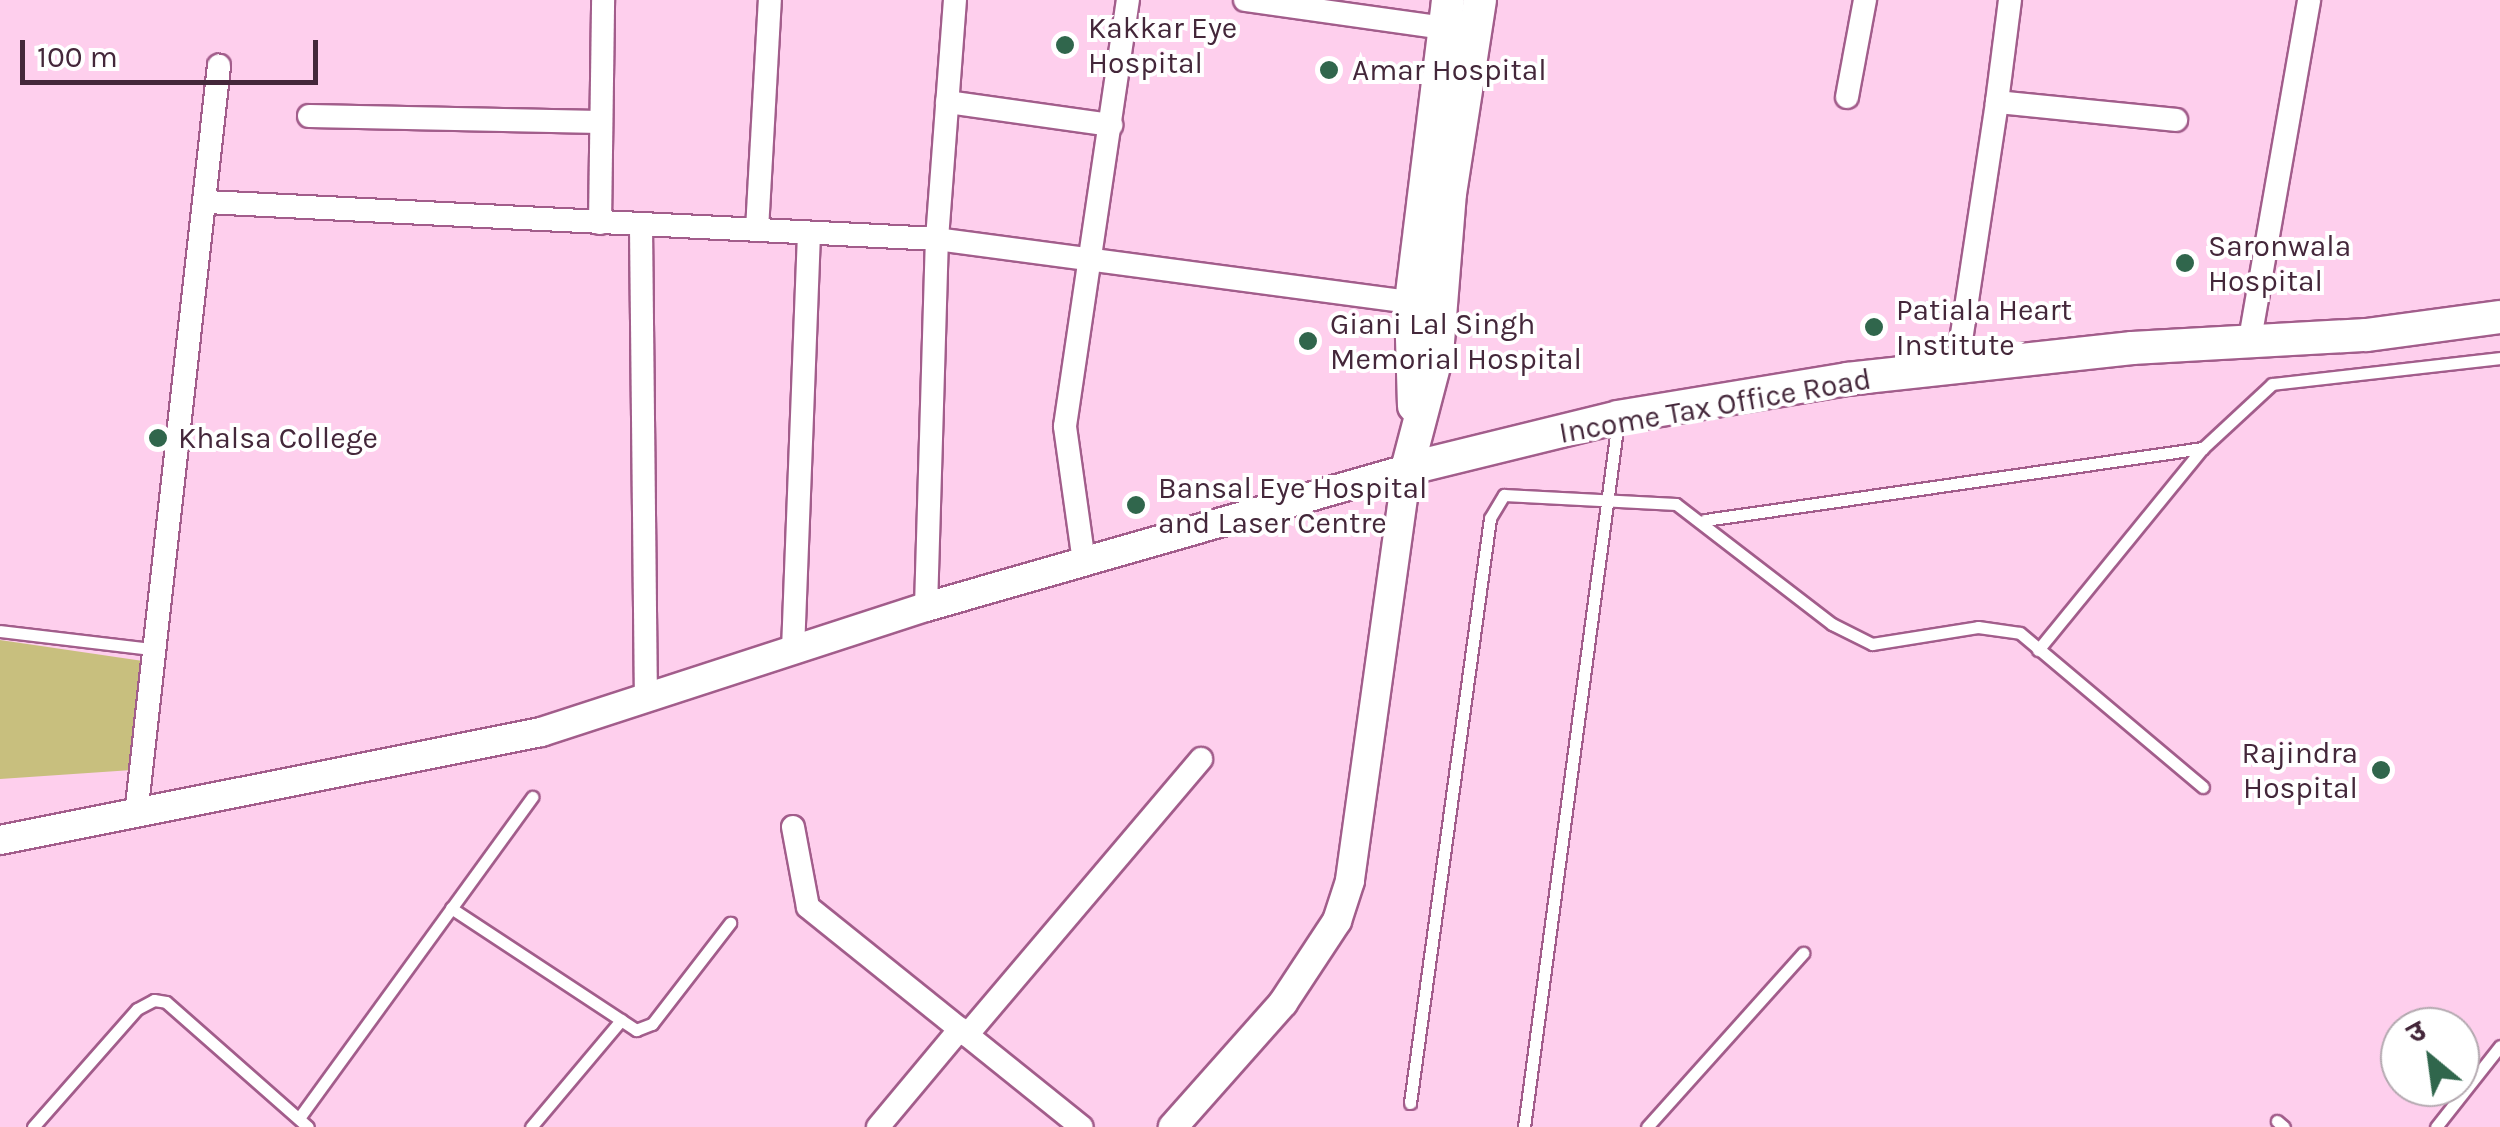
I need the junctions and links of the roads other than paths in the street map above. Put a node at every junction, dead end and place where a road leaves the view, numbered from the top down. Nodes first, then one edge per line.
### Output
1 (603, 0) edge
2 (770, 0) edge
3 (955, 0) edge
4 (1128, 0) edge
5 (1246, 0) edge
6 (1480, 0) edge
7 (1866, 0) edge
8 (2010, 0) edge
9 (2309, 0) edge
10 (1446, 14) edge
11 (219, 66) dead end
12 (1847, 97) dead end
13 (947, 102) junction
14 (1997, 102) junction
15 (308, 116) dead end
16 (2176, 120) dead end
17 (601, 122) junction
18 (1111, 125) junction
19 (208, 202) junction
20 (600, 224) junction
21 (641, 226) junction
22 (757, 230) junction
23 (808, 233) junction
24 (937, 239) junction
25 (1093, 255) junction
26 (1410, 302) junction
27 (2500, 317) edge
28 (2250, 338) junction
29 (2500, 358) edge
30 (1958, 367) junction
31 (1618, 417) junction
32 (1416, 420) junction
33 (2204, 448) junction
34 (1407, 469) junction
35 (1608, 499) junction
36 (1705, 520) junction
37 (1084, 562) junction
38 (926, 607) junction
39 (0, 632) edge
40 (150, 649) junction
41 (793, 650) junction
42 (2038, 650) junction
43 (646, 700) junction
44 (1201, 759) dead end
45 (2203, 786) dead end
46 (532, 797) dead end
47 (136, 815) junction
48 (794, 827) dead end
49 (0, 840) edge
50 (451, 908) junction
51 (730, 924) dead end
52 (1803, 952) dead end
53 (621, 1020) junction
54 (963, 1032) junction
55 (2500, 1046) edge
56 (1410, 1103) dead end
57 (303, 1122) edge
58 (33, 1127) edge
59 (531, 1127) edge
60 (878, 1127) edge
61 (1082, 1127) edge
62 (1173, 1127) edge
63 (1524, 1127) edge
64 (1647, 1127) edge
65 (2436, 1127) edge

1 - 17 street
2 - 22 street
3 - 13 street
4 - 18 street
5 - 10 street
6 - 32 main road
7 - 12 street
8 - 14 street
9 - 28 street
10 - 26 main road
11 - 19 street
13 - 18 street
13 - 24 street
14 - 16 street
14 - 30 street
15 - 17 street
17 - 20 street
18 - 25 street
19 - 20 street
19 - 40 street
20 - 21 street
21 - 22 street
21 - 43 street
22 - 23 street
23 - 24 street
23 - 41 street
24 - 25 street
24 - 38 street
25 - 26 street
25 - 37 street
26 - 32 main road
27 - 28 main road, Income Tax Office Road
28 - 30 main road, Income Tax Office Road
29 - 33 lane
30 - 31 main road, Income Tax Office Road
31 - 34 main road, Income Tax Office Road
31 - 35 lane
32 - 34 main road
33 - 36 lane
33 - 42 lane
34 - 37 street
34 - 62 street
35 - 36 lane
35 - 56 lane
35 - 63 lane
36 - 42 lane
37 - 38 street
38 - 41 street
39 - 40 lane
40 - 47 street
41 - 43 street
42 - 45 lane
43 - 47 street
44 - 54 street
46 - 50 lane
47 - 49 street
48 - 54 street
50 - 53 lane
50 - 57 lane
51 - 53 lane
52 - 64 lane
53 - 59 lane
54 - 60 street
54 - 61 street
55 - 65 lane
57 - 58 lane

